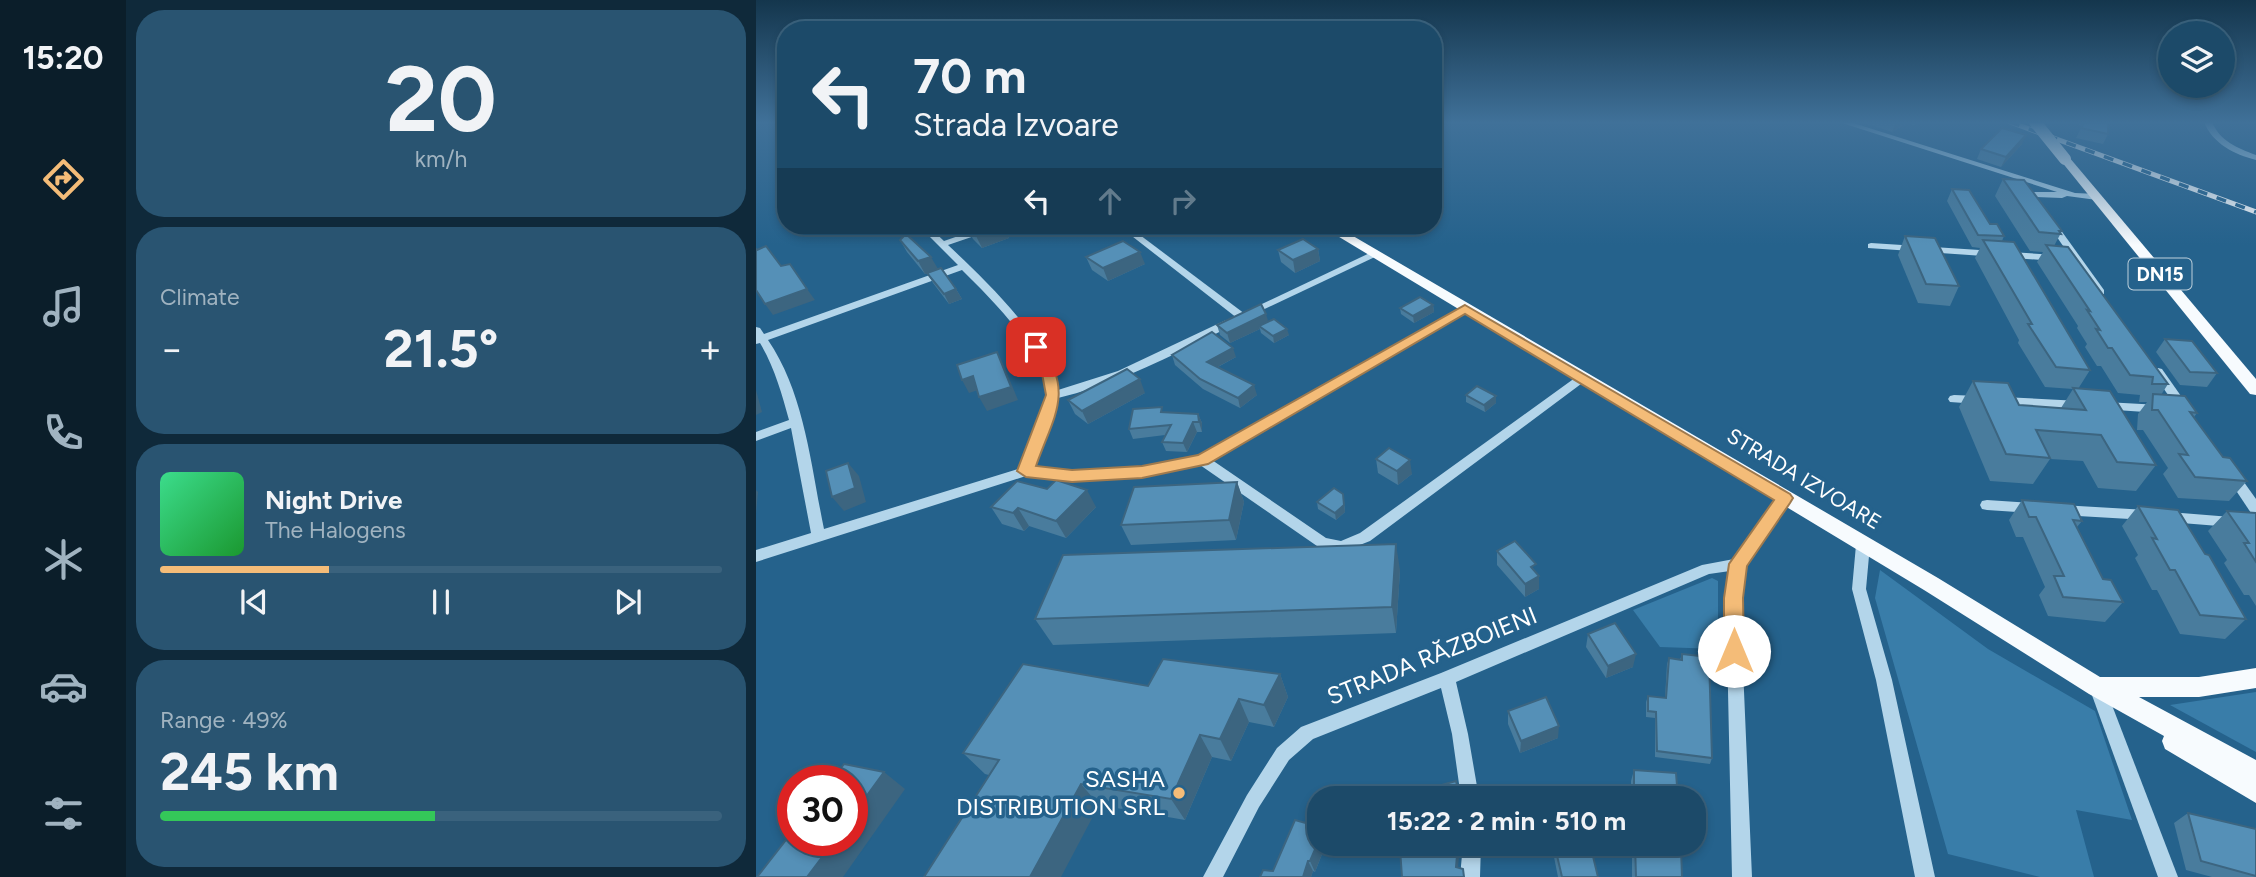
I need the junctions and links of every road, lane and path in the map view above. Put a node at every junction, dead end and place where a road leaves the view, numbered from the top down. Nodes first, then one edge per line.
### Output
1 (1973, 163) edge
2 (2068, 163) edge
3 (2065, 192) junction
4 (2097, 197) junction
5 (2037, 205) edge
6 (2045, 215) edge
7 (933, 235) edge
8 (969, 235) edge
9 (1135, 235) edge
10 (1342, 235) edge
11 (943, 244) junction
12 (1871, 246) dead end
13 (1374, 254) junction
14 (2077, 259) junction
15 (964, 266) junction
16 (2108, 302) edge
17 (1465, 309) junction
18 (1241, 316) junction
19 (758, 337) edge
20 (2154, 367) edge
21 (1583, 378) junction
22 (2256, 390) edge
23 (1054, 395) junction
24 (1954, 399) dead end
25 (2185, 410) junction
26 (2192, 421) edge
27 (794, 422) junction
28 (756, 437) edge
29 (1202, 460) junction
30 (2224, 465) edge
31 (1026, 471) junction
32 (1784, 498) junction
33 (1987, 505) dead end
34 (2256, 509) edge
35 (2256, 524) edge
36 (818, 534) junction
37 (1322, 542) junction
38 (1353, 544) junction
39 (1863, 545) junction
40 (756, 556) edge
41 (1307, 556) edge
42 (1353, 562) edge
43 (1738, 564) junction
44 (1447, 678) junction
45 (2256, 678) edge
46 (2097, 687) junction
47 (2256, 773) edge
48 (1468, 786) edge
49 (2256, 790) edge
50 (1471, 856) edge
51 (1213, 877) edge
52 (1470, 877) edge
53 (1742, 877) edge
54 (1925, 877) edge
55 (2168, 877) edge

1 - 3 street
2 - 4 main road, DN15, bridge
3 - 4 street
3 - 5 street
4 - 22 main road, DN15
6 - 14 street
7 - 11 street
8 - 11 street
9 - 18 street
10 - 13 main road, STRADA IZVOARE
11 - 15 street
12 - 14 street
13 - 17 main road, STRADA IZVOARE
13 - 18 street
14 - 16 street
15 - 19 street
15 - 23 street
17 - 21 main road, STRADA IZVOARE
17 - 29 street
18 - 23 street
19 - 27 street
20 - 25 street
21 - 32 main road, STRADA IZVOARE
21 - 38 street
23 - 31 street
24 - 25 street
25 - 26 street
27 - 28 street
27 - 36 street
29 - 31 street
29 - 37 street
30 - 34 street
31 - 36 street
32 - 39 main road, STRADA IZVOARE
32 - 43 street
33 - 35 street
36 - 40 street
37 - 38 street
37 - 41 street
38 - 42 street
39 - 46 main road, STRADA IZVOARE
39 - 54 street
43 - 44 street, STRADA RĂZBOIENI
43 - 53 street
44 - 48 street
44 - 51 street, STRADA RĂZBOIENI
45 - 46 main road
46 - 47 main road, STRADA IZVOARE
46 - 49 main road
46 - 55 street
50 - 52 street

